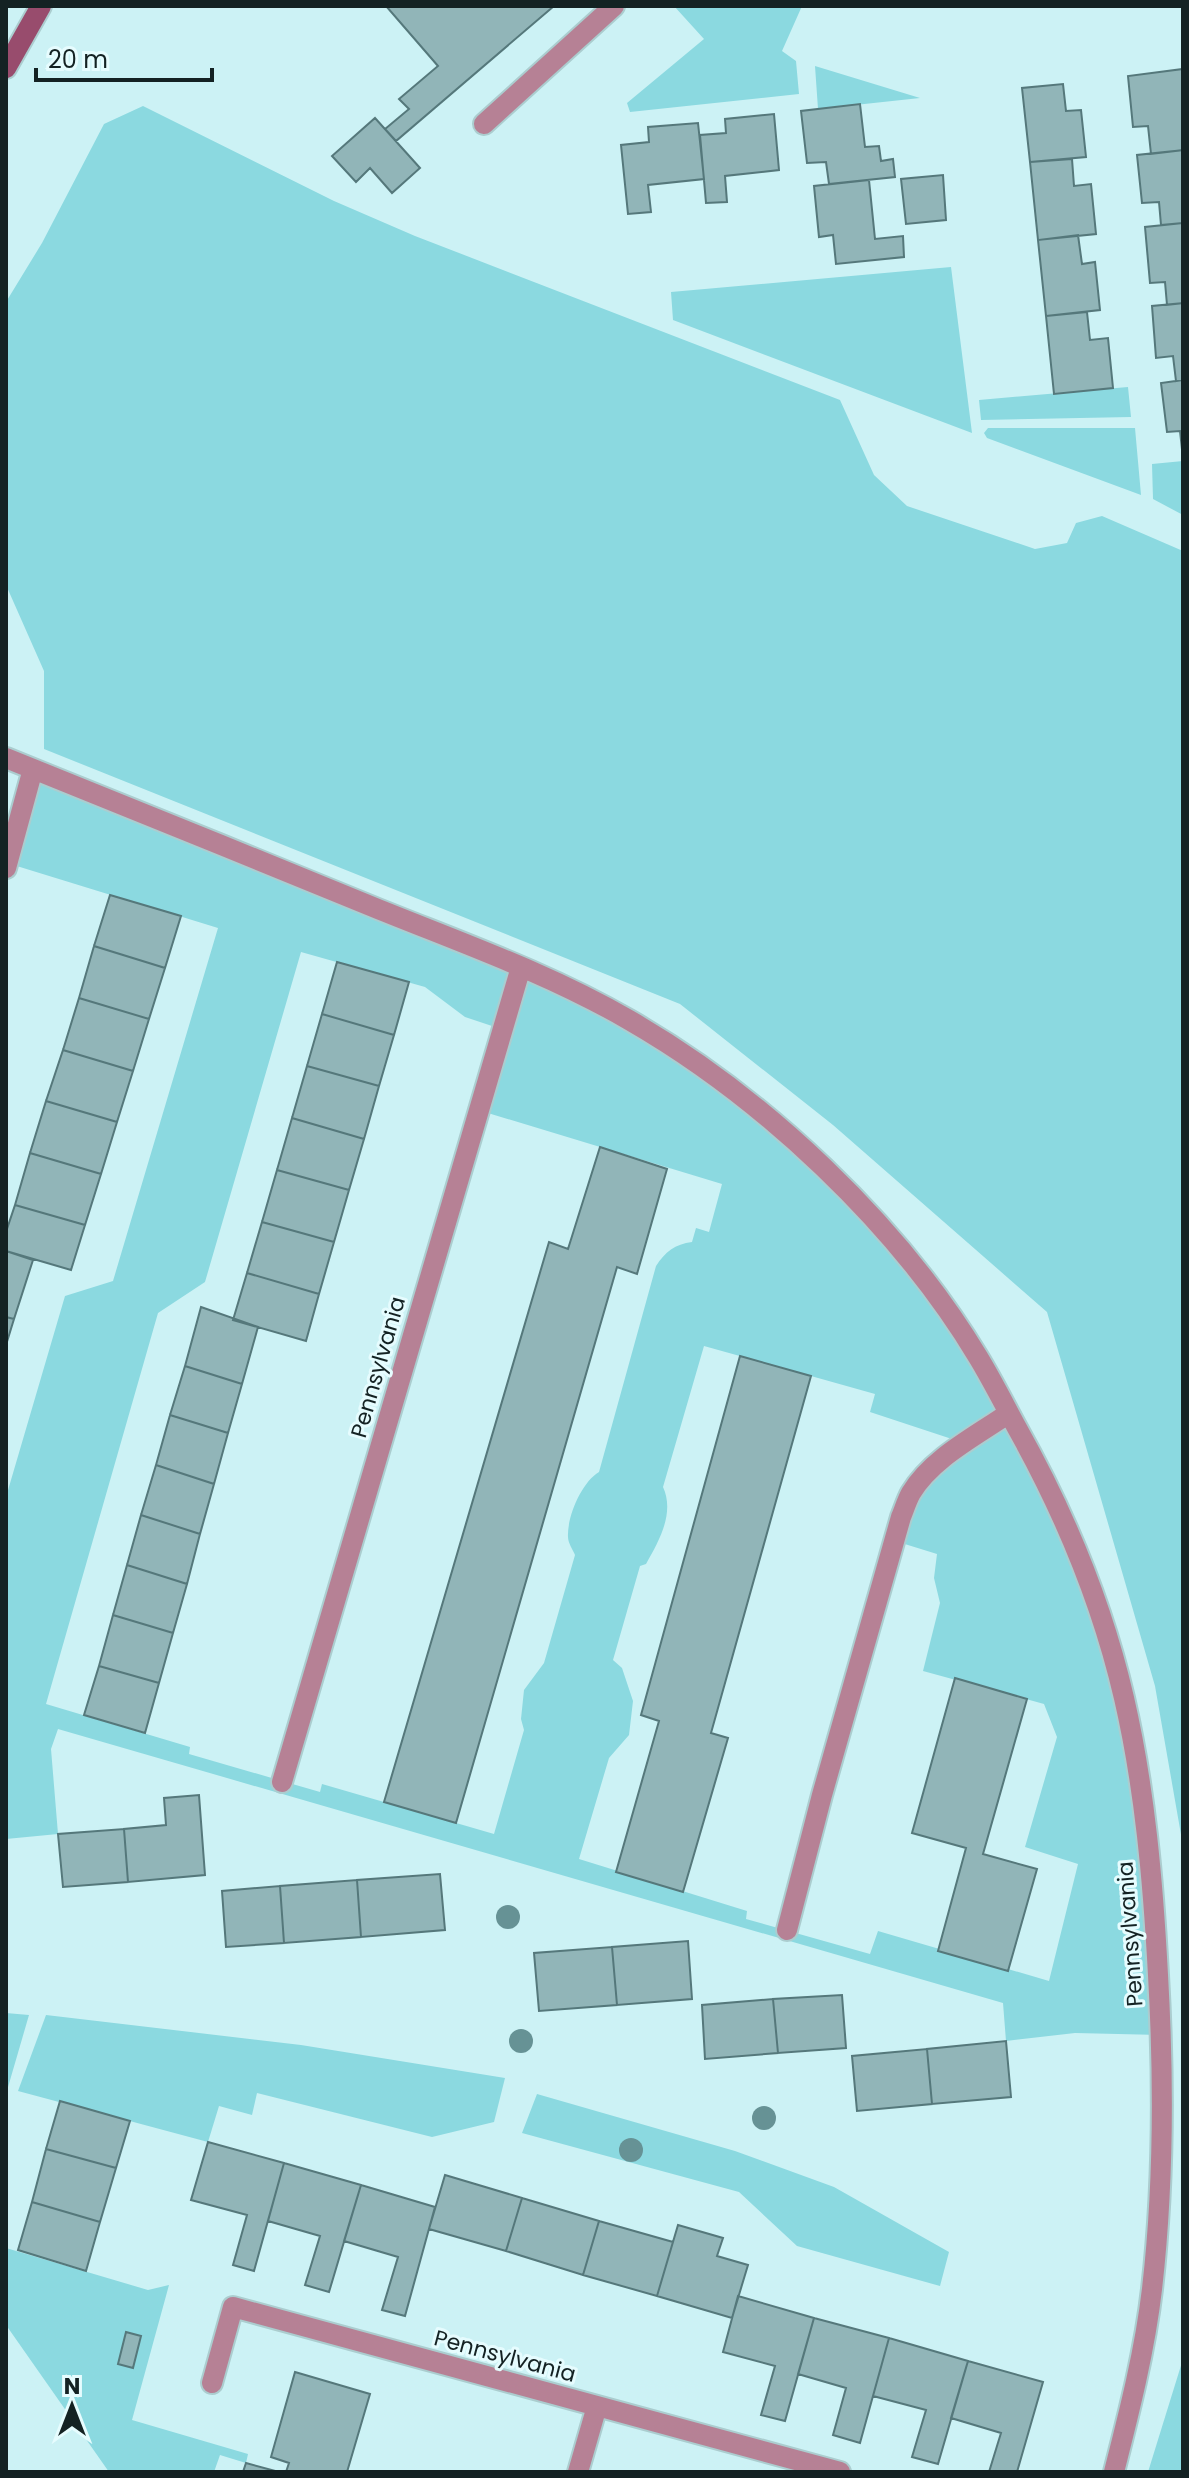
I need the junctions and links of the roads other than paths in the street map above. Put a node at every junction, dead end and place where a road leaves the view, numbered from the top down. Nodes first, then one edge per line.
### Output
1 (41, 6) edge
2 (614, 6) edge
3 (6, 68) edge
4 (484, 124) dead end
5 (6, 758) edge
6 (33, 769) junction
7 (6, 868) edge
8 (521, 967) junction
9 (1009, 1413) junction
10 (282, 1782) dead end
11 (787, 1930) dead end
12 (212, 2383) dead end
13 (597, 2406) junction
14 (578, 2472) edge
15 (840, 2472) edge
16 (1114, 2472) edge

1 - 3 street
2 - 4 street
5 - 6 street, Pennsylvania
6 - 7 street
6 - 8 street, Pennsylvania
8 - 9 street, Pennsylvania
8 - 10 street, Pennsylvania
9 - 11 street
9 - 16 street, Pennsylvania
12 - 13 street, Pennsylvania
13 - 14 street
13 - 15 street, Pennsylvania

